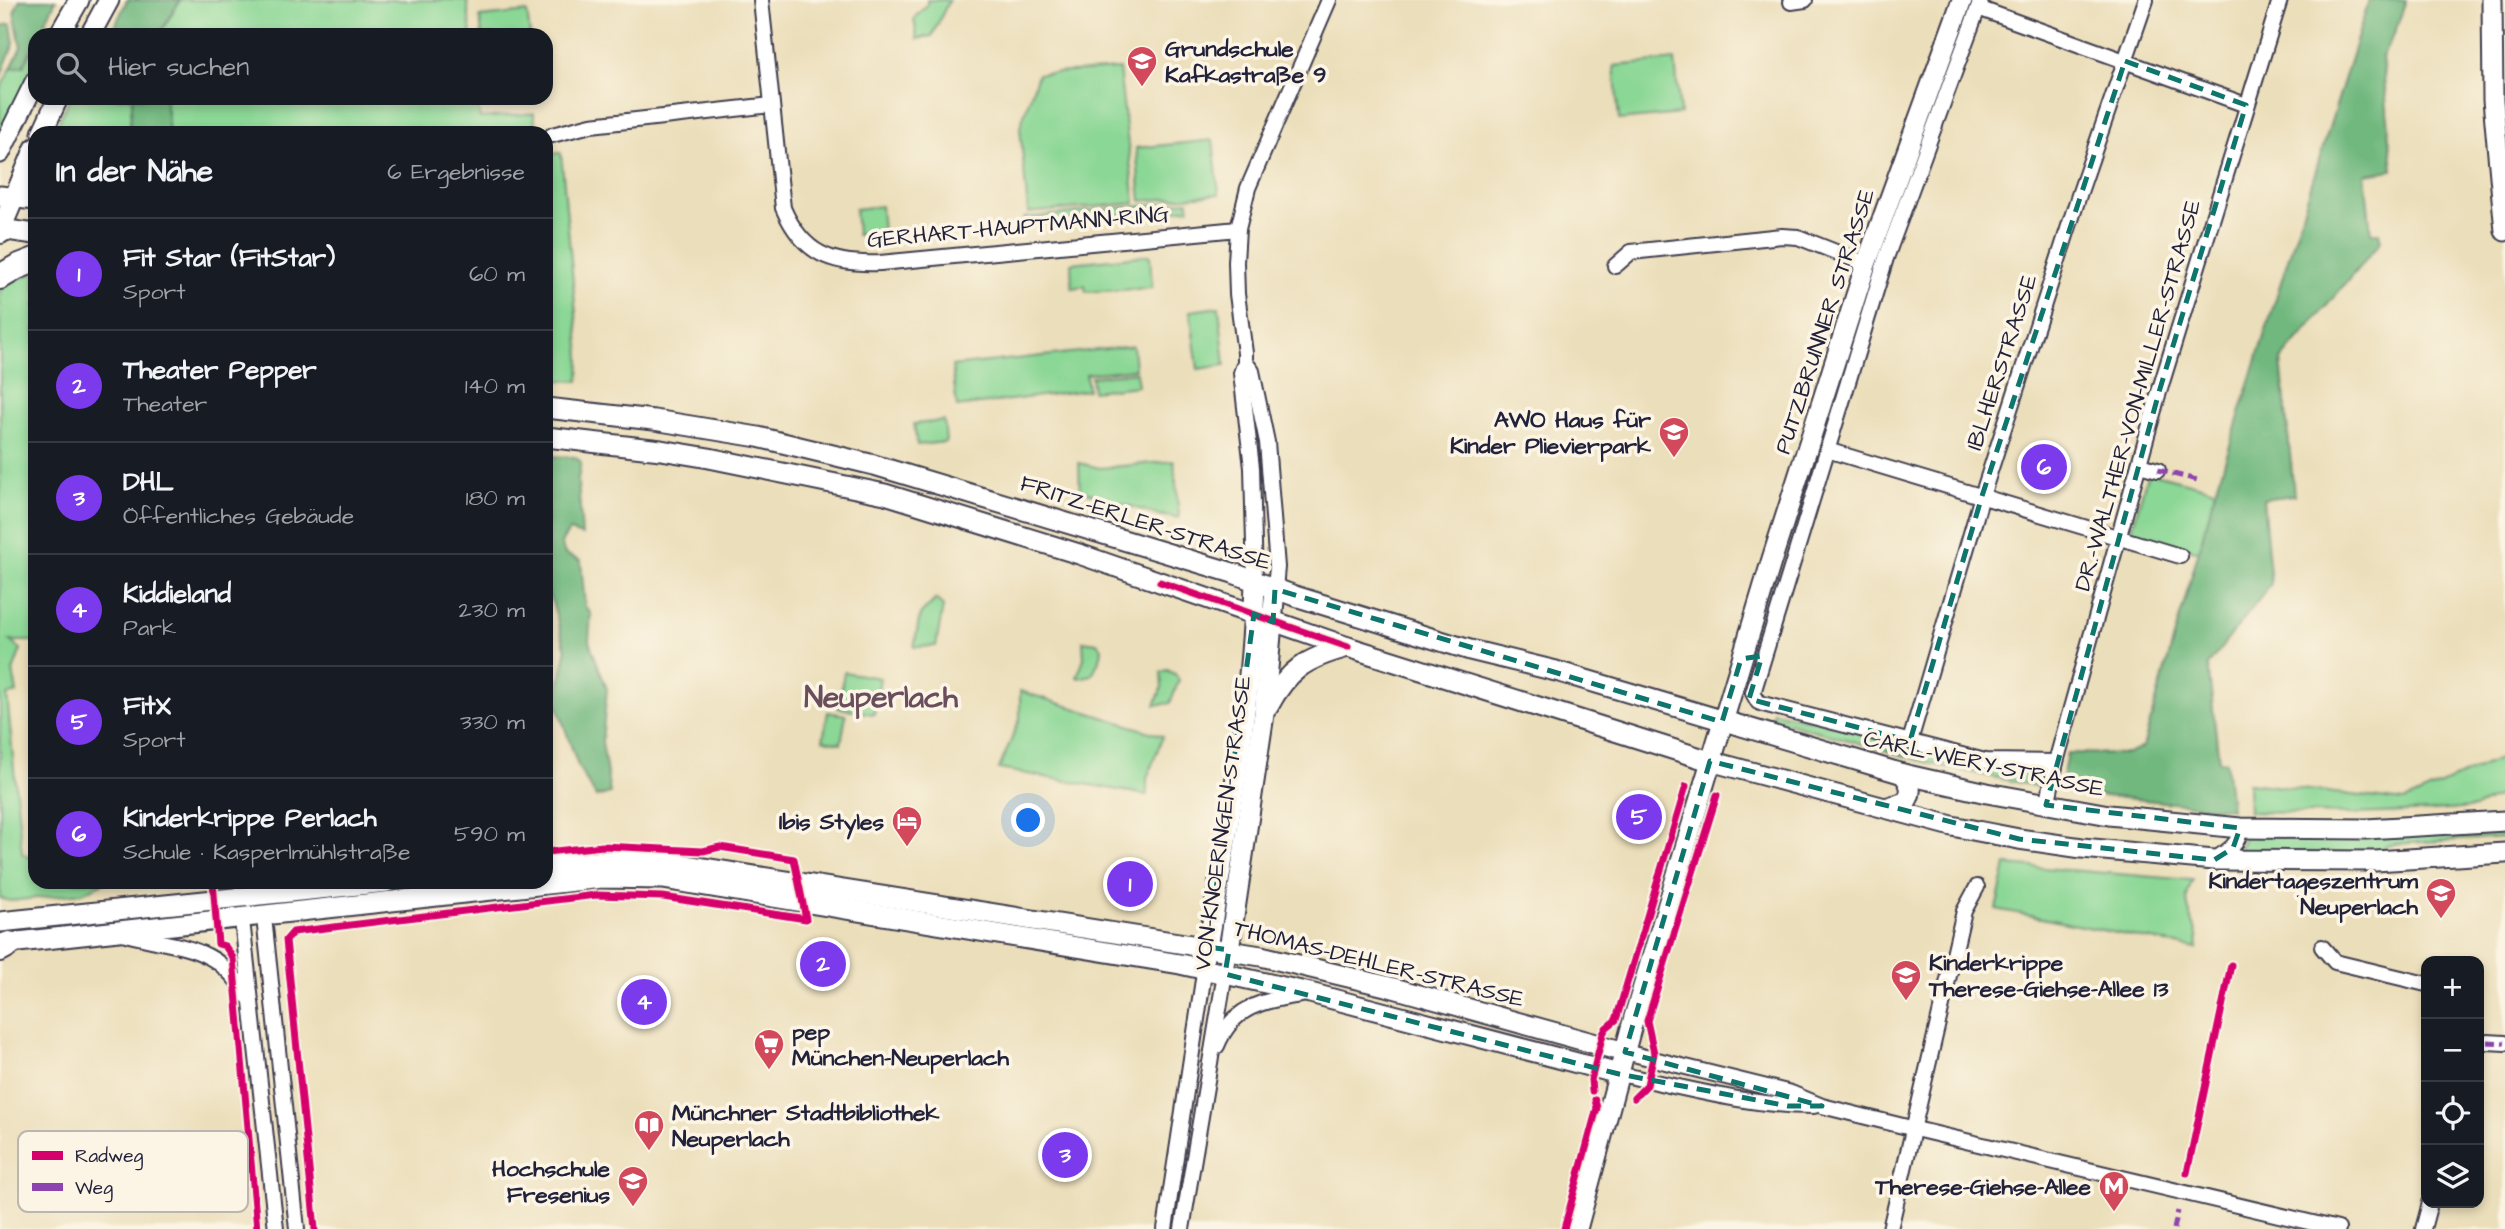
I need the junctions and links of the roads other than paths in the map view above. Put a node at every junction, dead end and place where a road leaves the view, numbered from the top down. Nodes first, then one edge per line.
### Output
1 (79, 0) edge
2 (109, 0) edge
3 (761, 0) edge
4 (1329, 0) edge
5 (2146, 0) edge
6 (2280, 0) edge
7 (2492, 0) edge
8 (1967, 2) edge
9 (63, 28) edge
10 (94, 28) edge
11 (2125, 61) junction
12 (28, 96) edge
13 (55, 105) edge
14 (772, 105) junction
15 (2246, 105) junction
16 (45, 126) edge
17 (553, 135) edge
18 (0, 153) edge
19 (28, 160) edge
20 (7, 196) edge
21 (28, 199) edge
22 (0, 229) edge
23 (1238, 229) junction
24 (2505, 231) edge
25 (28, 233) edge
26 (28, 263) edge
27 (1866, 264) junction
28 (1615, 266) dead end
29 (0, 277) edge
30 (1245, 362) junction
31 (553, 409) edge
32 (758, 437) junction
33 (553, 438) edge
34 (1827, 450) junction
35 (739, 463) junction
36 (2139, 465) junction
37 (2158, 470) dead end
38 (1982, 496) junction
39 (2118, 536) junction
40 (2180, 556) dead end
41 (1255, 581) junction
42 (1275, 589) junction
43 (1254, 614) junction
44 (1273, 622) junction
45 (1348, 647) junction
46 (1762, 656) junction
47 (1741, 659) junction
48 (1264, 714) junction
49 (1722, 722) junction
50 (1910, 741) junction
51 (1710, 761) junction
52 (2056, 762) junction
53 (1903, 774) junction
54 (2046, 806) junction
55 (1884, 808) junction
56 (2505, 810) edge
57 (2496, 822) edge
58 (2240, 828) junction
59 (2505, 853) edge
60 (2214, 860) junction
61 (553, 865) edge
62 (703, 876) junction
63 (553, 884) edge
64 (1976, 887) dead end
65 (260, 889) edge
66 (507, 889) edge
67 (240, 890) edge
68 (264, 917) junction
69 (242, 919) junction
70 (121, 933) junction
71 (2, 940) edge
72 (1208, 947) junction
73 (2322, 947) dead end
74 (1229, 950) junction
75 (1205, 970) junction
76 (1225, 974) junction
77 (2421, 983) edge
78 (1310, 993) junction
79 (250, 1000) junction
80 (2487, 1042) dead end
81 (2505, 1043) edge
82 (1625, 1052) junction
83 (1210, 1064) junction
84 (1619, 1074) junction
85 (1822, 1106) junction
86 (1915, 1129) junction
87 (2429, 1208) edge
88 (276, 1229) edge
89 (297, 1229) edge
90 (1165, 1229) edge
91 (1182, 1229) edge
92 (1577, 1229) edge
93 (1891, 1229) edge
94 (2338, 1229) edge
95 (2423, 1229) edge

1 - 9 main road
2 - 10 main road
3 - 14 street, GERHART-HAUPTMANN-RING
4 - 23 street
5 - 11 street, IBLHERSTRASSE
6 - 15 street, DR.-WALTHER-VON-MILLER-STRASSE
7 - 24 main road
8 - 11 street
8 - 27 main road, PUTZBRUNNER STRASSE
8 - 34 street, PUTZBRUNNER STRASSE
11 - 15 street
11 - 38 street, IBLHERSTRASSE
12 - 18 main road
13 - 16 main road
14 - 17 street
14 - 23 street, GERHART-HAUPTMANN-RING
15 - 36 street, DR.-WALTHER-VON-MILLER-STRASSE
19 - 20 main road
20 - 21 main road
20 - 22 main road
22 - 25 main road
23 - 30 street
26 - 29 highway
27 - 28 street
27 - 47 main road, PUTZBRUNNER STRASSE
30 - 41 street
30 - 42 street
31 - 32 main road, FRITZ-ERLER-STRASSE
32 - 35 main road
32 - 41 main road, FRITZ-ERLER-STRASSE
33 - 35 main road
34 - 38 street
34 - 46 street, PUTZBRUNNER STRASSE
35 - 43 main road
36 - 37 street
36 - 39 street, DR.-WALTHER-VON-MILLER-STRASSE
38 - 39 street
38 - 50 street, IBLHERSTRASSE
39 - 40 street
39 - 52 street, DR.-WALTHER-VON-MILLER-STRASSE
41 - 42 main road, FRITZ-ERLER-STRASSE
41 - 43 main road, VON-KNOERINGEN-STRASSE
42 - 44 main road, VON-KNOERINGEN-STRASSE
42 - 49 main road, FRITZ-ERLER-STRASSE
43 - 44 main road
43 - 72 main road, VON-KNOERINGEN-STRASSE
44 - 45 main road
44 - 48 main road, VON-KNOERINGEN-STRASSE
45 - 48 main road
45 - 51 main road
46 - 47 street
46 - 50 street, PUTZBRUNNER STRASSE
47 - 49 main road, PUTZBRUNNER STRASSE
48 - 74 main road, VON-KNOERINGEN-STRASSE
49 - 51 main road, PUTZBRUNNER STRASSE
49 - 53 main road, CARL-WERY-STRASSE
50 - 52 street
51 - 55 main road
51 - 82 main road, PUTZBRUNNER STRASSE
52 - 54 street, DR.-WALTHER-VON-MILLER-STRASSE
53 - 54 main road, CARL-WERY-STRASSE
53 - 55 main road
54 - 58 main road, CARL-WERY-STRASSE
55 - 60 main road
56 - 57 main road
57 - 58 main road, CARL-WERY-STRASSE
58 - 60 street
59 - 60 main road
61 - 62 main road, THOMAS-DEHLER-STRASSE
62 - 63 main road, THOMAS-DEHLER-STRASSE
62 - 72 main road, THOMAS-DEHLER-STRASSE
62 - 75 main road, THOMAS-DEHLER-STRASSE
64 - 86 street
65 - 68 main road
66 - 68 main road, THOMAS-DEHLER-STRASSE
67 - 69 main road
67 - 71 main road
68 - 69 main road, THOMAS-DEHLER-STRASSE
68 - 89 street
69 - 70 main road, THOMAS-DEHLER-STRASSE
69 - 79 street
70 - 71 main road, THOMAS-DEHLER-STRASSE
70 - 79 street
72 - 74 main road, THOMAS-DEHLER-STRASSE
72 - 75 street, VON-KNOERINGEN-STRASSE
73 - 77 street
74 - 76 street, VON-KNOERINGEN-STRASSE
74 - 82 main road, THOMAS-DEHLER-STRASSE
75 - 76 main road, THOMAS-DEHLER-STRASSE
75 - 90 street, VON-KNOERINGEN-STRASSE
76 - 78 main road, THOMAS-DEHLER-STRASSE
76 - 83 street, VON-KNOERINGEN-STRASSE
78 - 83 street, VON-KNOERINGEN-STRASSE
78 - 84 main road, THOMAS-DEHLER-STRASSE
79 - 88 street
80 - 81 street
82 - 84 main road, PUTZBRUNNER STRASSE
82 - 85 street
83 - 91 street, VON-KNOERINGEN-STRASSE
84 - 85 street
84 - 92 main road, PUTZBRUNNER STRASSE
85 - 86 street
86 - 93 street
86 - 94 street
87 - 95 street

